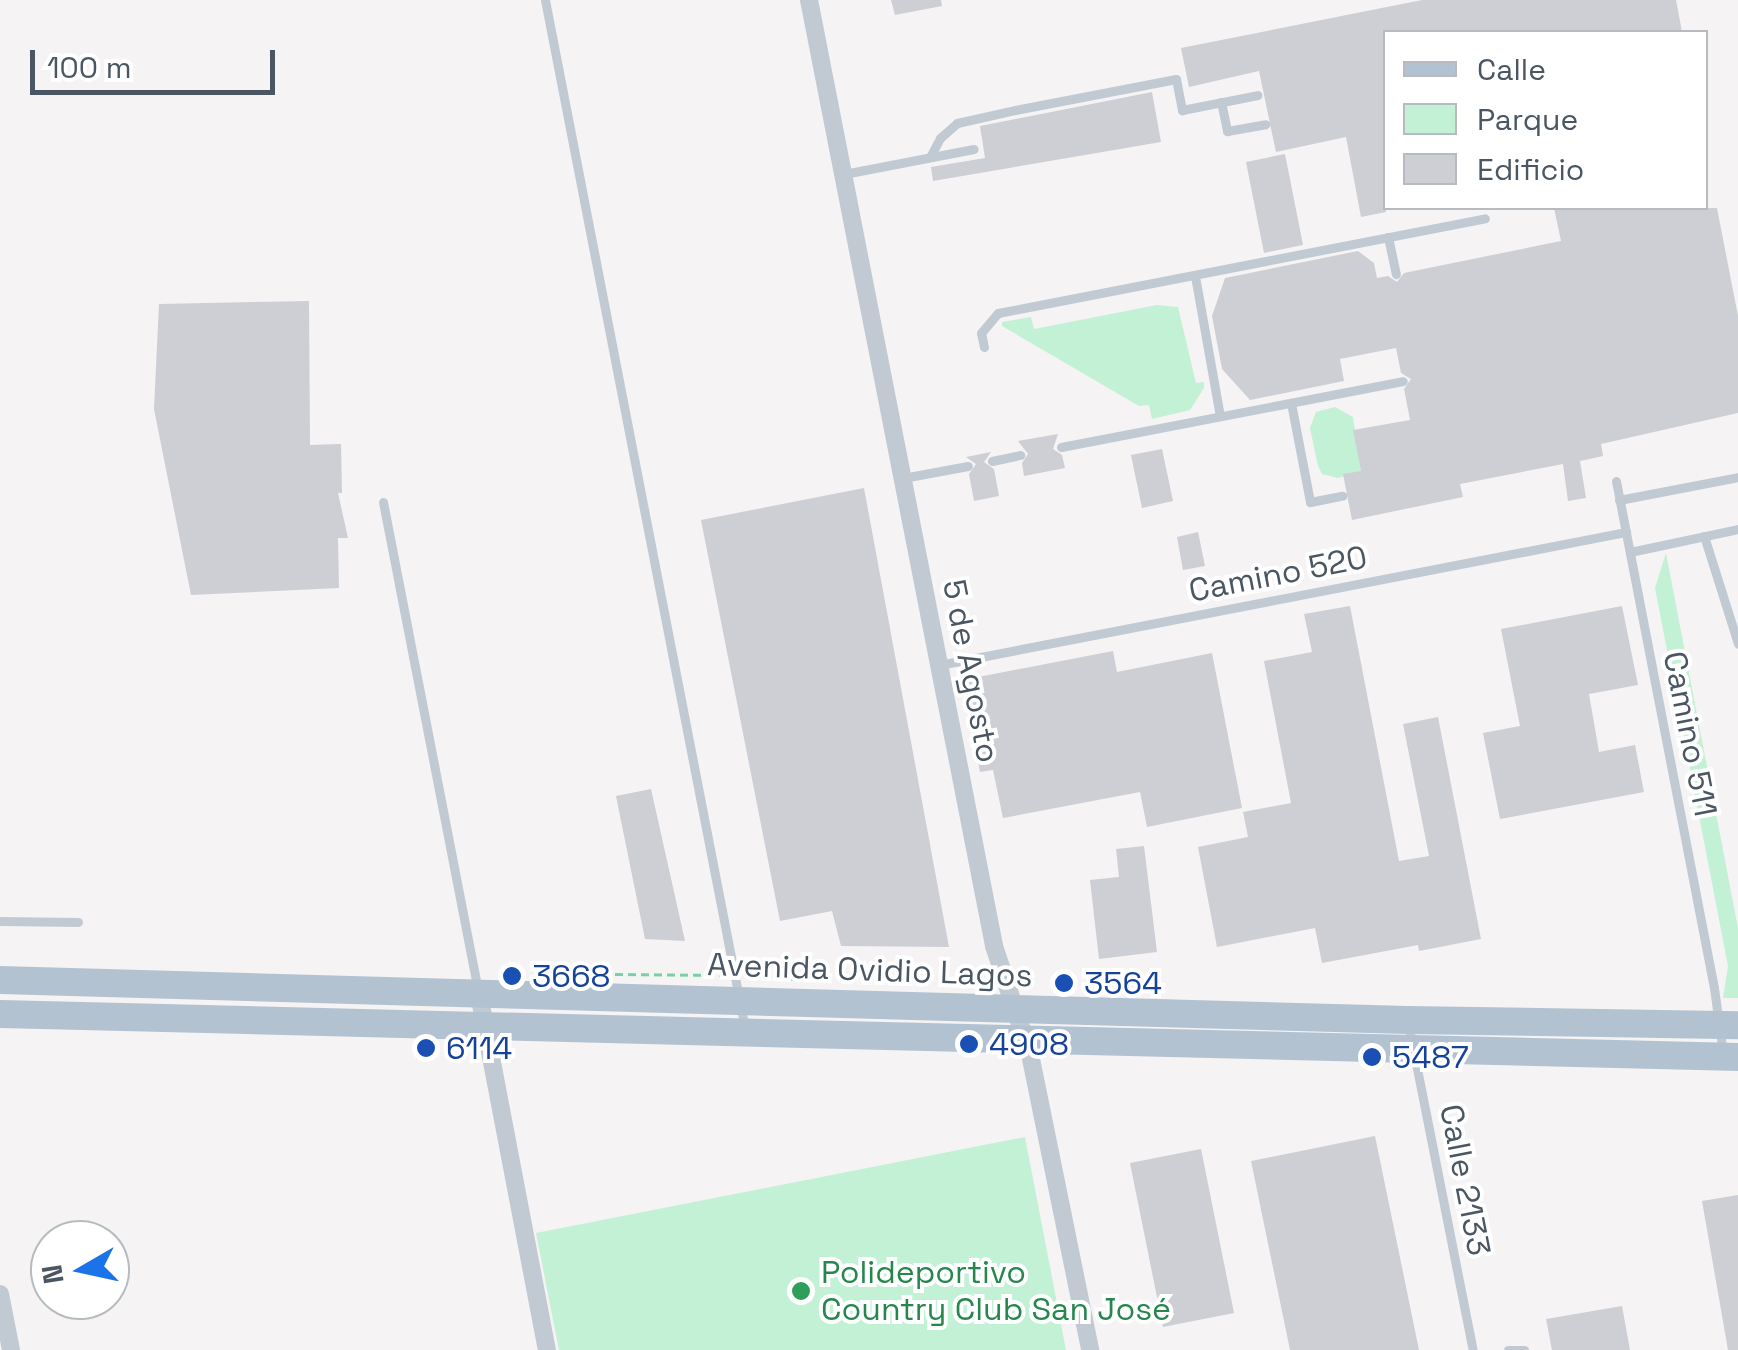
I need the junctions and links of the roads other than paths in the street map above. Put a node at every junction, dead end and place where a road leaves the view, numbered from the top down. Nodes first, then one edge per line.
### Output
1 (544, 0) edge
2 (809, 0) edge
3 (1258, 94) dead end
4 (1220, 102) junction
5 (1264, 124) dead end
6 (974, 149) dead end
7 (930, 157) junction
8 (843, 174) junction
9 (1485, 218) dead end
10 (1388, 237) junction
11 (1396, 274) dead end
12 (1196, 276) junction
13 (984, 347) dead end
14 (1402, 381) dead end
15 (1292, 403) junction
16 (1220, 416) junction
17 (1061, 448) dead end
18 (1020, 455) dead end
19 (992, 461) dead end
20 (968, 466) dead end
21 (1738, 477) edge
22 (903, 478) junction
23 (1616, 482) dead end
24 (1342, 496) dead end
25 (1620, 500) junction
26 (382, 502) dead end
27 (1738, 529) edge
28 (1626, 532) junction
29 (1704, 536) junction
30 (1630, 552) junction
31 (1738, 644) edge
32 (939, 665) junction
33 (0, 921) edge
34 (78, 922) dead end
35 (0, 980) edge
36 (478, 994) junction
37 (742, 1000) junction
38 (1014, 1010) junction
39 (0, 1014) edge
40 (1407, 1020) junction
41 (1728, 1024) edge
42 (483, 1025) junction
43 (746, 1032) junction
44 (1026, 1038) junction
45 (1413, 1048) junction
46 (1730, 1056) edge
47 (0, 1294) edge
48 (11, 1350) edge
49 (547, 1350) edge
50 (1090, 1350) edge
51 (1473, 1350) edge
52 (1508, 1350) edge
53 (1524, 1350) edge

1 - 37 lane
2 - 8 street, 5 de Agosto
3 - 4 lane
4 - 5 lane
4 - 7 lane
6 - 7 lane
7 - 8 lane
8 - 22 street, 5 de Agosto
9 - 10 lane
10 - 11 lane
10 - 12 lane
12 - 13 lane
12 - 16 lane
14 - 15 lane
15 - 16 lane
15 - 24 lane
16 - 17 lane
18 - 19 lane
20 - 22 lane
21 - 25 lane
22 - 32 street, 5 de Agosto
23 - 25 lane, Camino 511
25 - 28 lane, Camino 511
26 - 36 lane
27 - 29 lane
28 - 30 lane, Camino 511
28 - 32 lane, Camino 520
29 - 30 lane
29 - 31 lane
30 - 41 lane, Camino 511
32 - 38 street, 5 de Agosto
33 - 34 lane
35 - 36 main road, Avenida Ovidio Lagos
36 - 37 main road, Avenida Ovidio Lagos
36 - 42 street
37 - 38 main road, Avenida Ovidio Lagos
37 - 43 lane
38 - 40 main road, Avenida Ovidio Lagos
38 - 44 street, 5 de Agosto
39 - 42 main road, Avenida Ovidio Lagos
40 - 41 main road, Avenida Ovidio Lagos
40 - 45 lane, Calle 2133
41 - 46 lane, Camino 511
42 - 43 main road, Avenida Ovidio Lagos
42 - 49 street
43 - 44 main road, Avenida Ovidio Lagos
44 - 45 main road, Avenida Ovidio Lagos
44 - 50 street, 5 de Agosto
45 - 46 main road, Avenida Ovidio Lagos
45 - 51 lane, Calle 2133
47 - 48 street
52 - 53 lane

